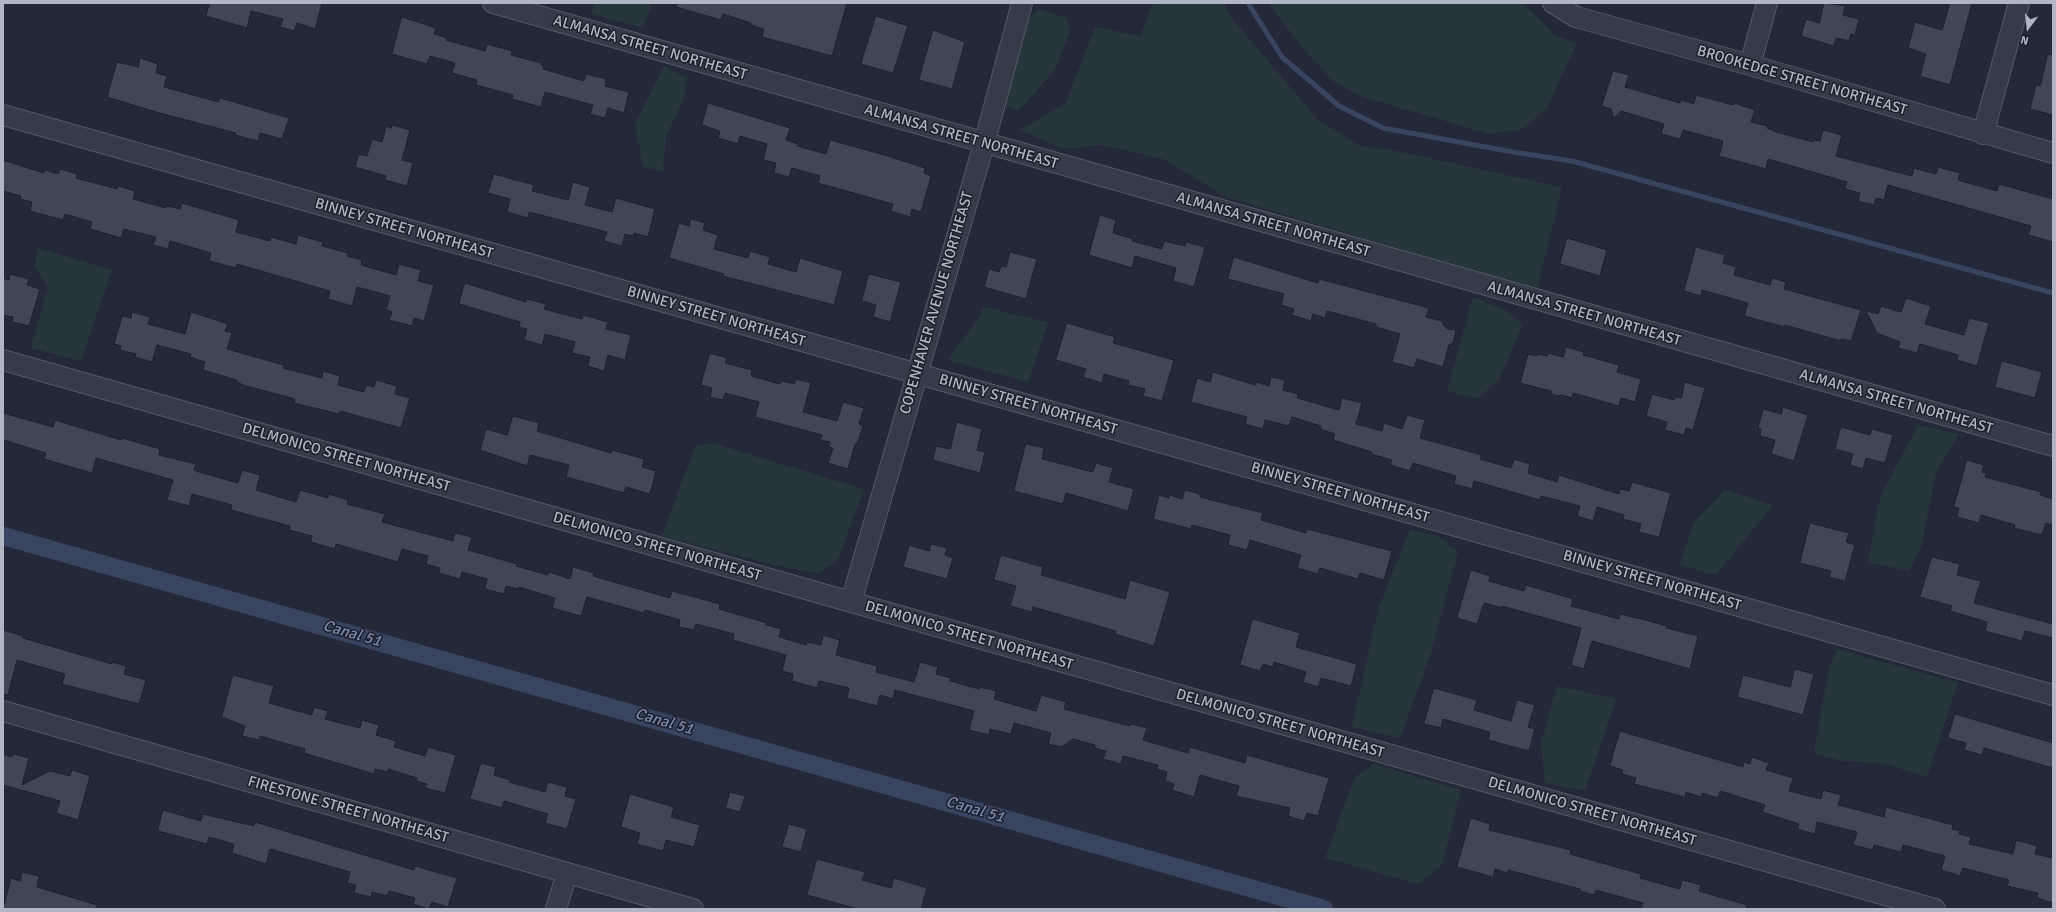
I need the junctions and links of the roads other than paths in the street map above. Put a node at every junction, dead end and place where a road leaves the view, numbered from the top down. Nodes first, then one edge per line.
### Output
1 (493, 3) edge
2 (1022, 3) edge
3 (1553, 3) edge
4 (1767, 3) edge
5 (2019, 3) edge
6 (1750, 65) junction
7 (3, 115) edge
8 (1983, 134) junction
9 (984, 144) junction
10 (2053, 153) edge
11 (3, 360) edge
12 (916, 374) junction
13 (2053, 446) edge
14 (850, 602) junction
15 (2053, 695) edge
16 (3, 711) edge
17 (567, 873) junction
18 (556, 909) edge
19 (693, 909) edge
20 (1935, 909) edge

1 - 9 street, ALMANSA STREET NORTHEAST
2 - 9 street, COPENHAVER AVENUE NORTHEAST
3 - 6 street, BROOKEDGE STREET NORTHEAST
4 - 6 street
5 - 8 street
6 - 8 street, BROOKEDGE STREET NORTHEAST
7 - 12 street, BINNEY STREET NORTHEAST
8 - 10 street, BROOKEDGE STREET NORTHEAST
9 - 12 street, COPENHAVER AVENUE NORTHEAST
9 - 13 street, ALMANSA STREET NORTHEAST
11 - 14 street, DELMONICO STREET NORTHEAST
12 - 14 street, COPENHAVER AVENUE NORTHEAST
12 - 15 street, BINNEY STREET NORTHEAST
14 - 20 street, DELMONICO STREET NORTHEAST
16 - 17 street, FIRESTONE STREET NORTHEAST
17 - 18 street
17 - 19 street, FIRESTONE STREET NORTHEAST

